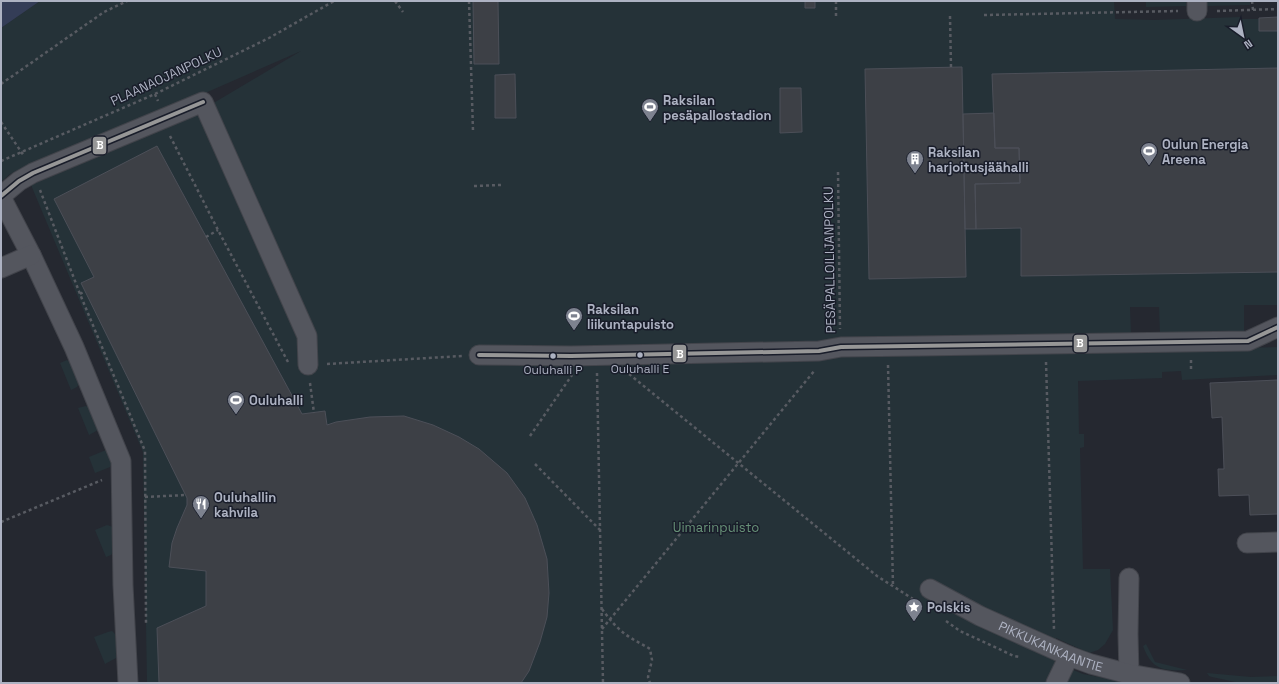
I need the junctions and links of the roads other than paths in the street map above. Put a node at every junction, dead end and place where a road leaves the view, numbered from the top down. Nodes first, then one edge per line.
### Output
1 (1, 196) edge
2 (31, 255) junction
3 (1, 268) edge
4 (1278, 327) edge
5 (479, 355) road end
6 (308, 365) road end
7 (1278, 542) edge
8 (1247, 543) dead end
9 (1128, 578) dead end
10 (923, 595) road end
11 (1068, 656) junction
12 (1129, 674) junction
13 (128, 683) edge
14 (1056, 683) edge
15 (1180, 683) edge

1 - 2 street
1 - 6 street
2 - 3 street
2 - 13 street
4 - 5 street
7 - 8 street
9 - 12 street
10 - 11 street, PIKKUKANKAANTIE
11 - 12 street, PIKKUKANKAANTIE
11 - 14 street
12 - 15 street, PIKKUKANKAANTIE

